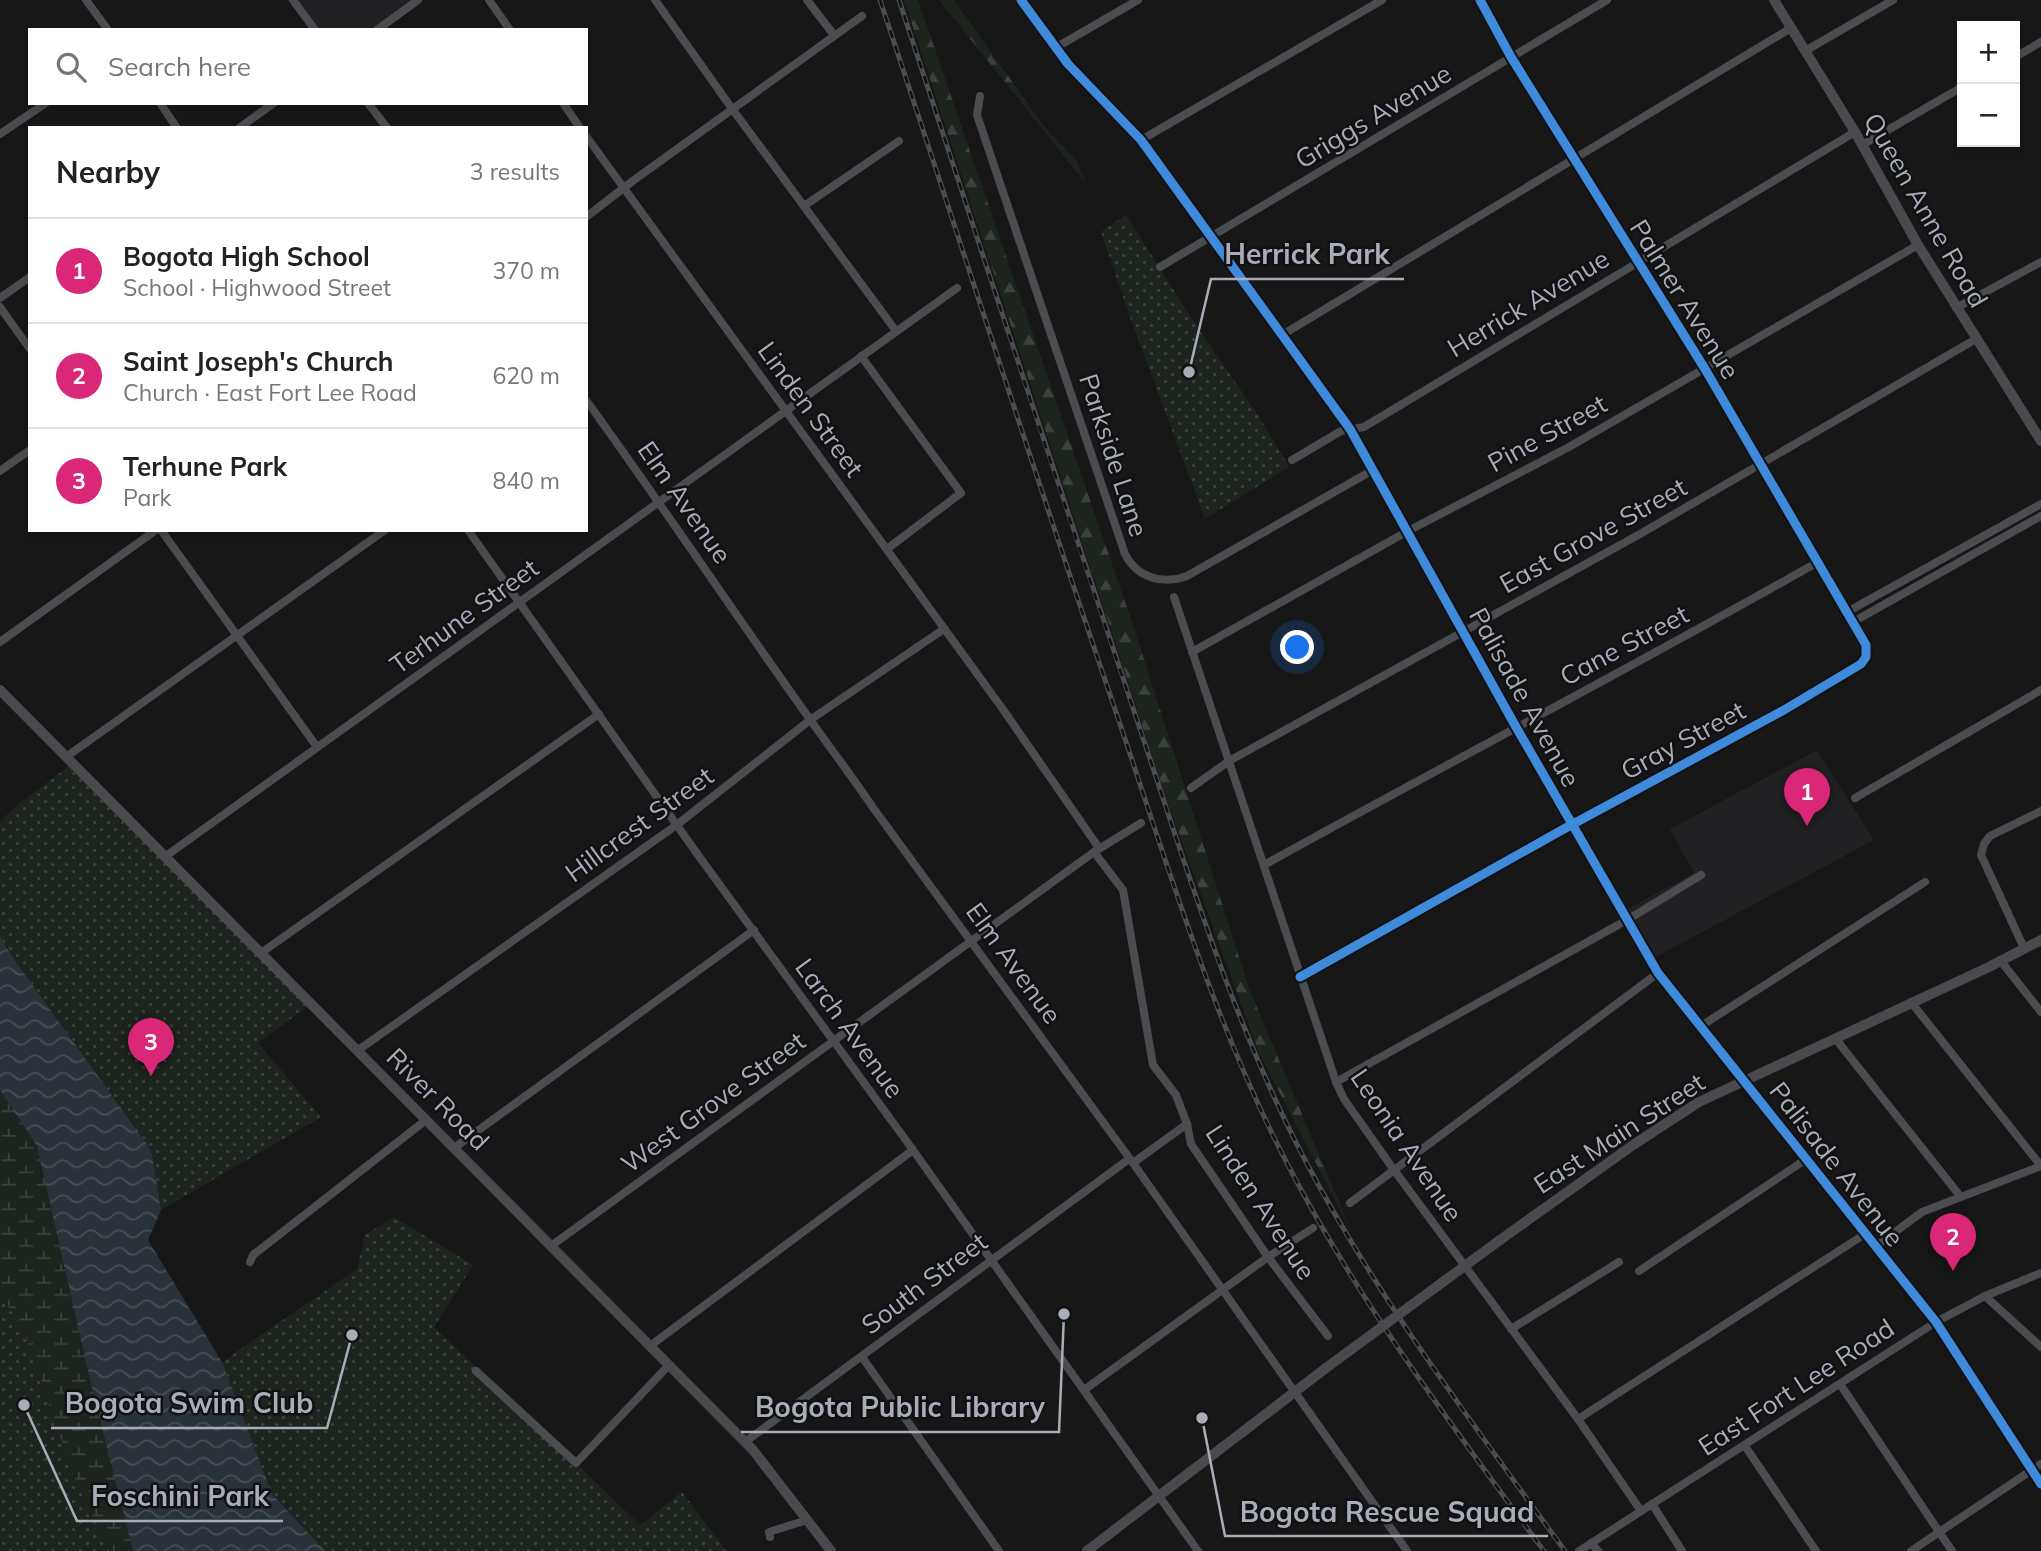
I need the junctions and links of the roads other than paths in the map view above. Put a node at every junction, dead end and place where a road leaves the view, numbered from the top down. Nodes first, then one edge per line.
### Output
1 (86, 0) edge
2 (293, 0) edge
3 (418, 0) edge
4 (489, 0) edge
5 (655, 0) edge
6 (807, 0) edge
7 (1021, 0) edge
8 (1138, 0) edge
9 (1381, 0) edge
10 (1480, 0) edge
11 (1607, 0) edge
12 (1774, 0) edge
13 (1893, 0) edge
14 (862, 16) dead end
15 (107, 28) edge
16 (313, 28) edge
17 (380, 28) edge
18 (509, 28) edge
19 (1791, 28) junction
20 (834, 35) junction
21 (2041, 42) edge
22 (1055, 48) junction
23 (1805, 51) junction
24 (2020, 54) edge
25 (1511, 57) junction
26 (1957, 90) edge
27 (980, 96) dead end
28 (43, 105) edge
29 (161, 105) edge
30 (271, 105) edge
31 (370, 105) edge
32 (564, 105) edge
33 (733, 110) junction
34 (176, 126) edge
35 (242, 126) edge
36 (386, 126) edge
37 (579, 126) edge
38 (1855, 132) junction
39 (0, 134) edge
40 (588, 139) edge
41 (1141, 140) junction
42 (899, 141) dead end
43 (1862, 145) junction
44 (1574, 160) junction
45 (624, 188) junction
46 (804, 206) junction
47 (588, 215) edge
48 (1212, 238) junction
49 (1918, 245) junction
50 (1637, 262) junction
51 (2041, 262) edge
52 (1160, 267) dead end
53 (28, 278) edge
54 (957, 288) dead end
55 (0, 298) edge
56 (0, 307) edge
57 (1956, 308) junction
58 (896, 331) junction
59 (1282, 335) junction
60 (1976, 339) junction
61 (28, 346) edge
62 (861, 356) junction
63 (1705, 369) junction
64 (588, 403) edge
65 (786, 410) junction
66 (1350, 429) junction
67 (2041, 441) edge
68 (28, 451) edge
69 (1292, 460) dead end
70 (1761, 464) junction
71 (1373, 470) junction
72 (0, 471) edge
73 (660, 501) junction
74 (2041, 504) edge
75 (2041, 516) edge
76 (1408, 531) junction
77 (155, 532) edge
78 (159, 532) edge
79 (382, 532) edge
80 (469, 532) edge
81 (887, 549) junction
82 (1818, 562) junction
83 (1174, 597) dead end
84 (519, 602) junction
85 (1847, 612) junction
86 (1853, 622) junction
87 (944, 629) junction
88 (1464, 631) junction
89 (237, 636) junction
90 (0, 642) edge
91 (1192, 652) junction
92 (2041, 690) edge
93 (0, 691) edge
94 (1002, 708) joint
95 (599, 714) junction
96 (810, 720) junction
97 (1516, 727) junction
98 (317, 747) junction
99 (66, 757) junction
100 (1229, 761) junction
101 (1191, 788) dead end
102 (1855, 798) dead end
103 (2041, 811) edge
104 (1141, 823) dead end
105 (678, 824) junction
106 (1572, 824) junction
107 (1097, 850) junction
108 (166, 856) junction
109 (1264, 865) junction
110 (1701, 875) dead end
111 (1925, 883) dead end
112 (1627, 920) junction
113 (754, 930) junction
114 (972, 940) junction
115 (2041, 940) edge
116 (2024, 948) junction
117 (261, 953) junction
118 (2000, 960) junction
119 (1658, 973) junction
120 (1300, 977) junction
121 (1911, 1002) junction
122 (2041, 1012) edge
123 (1701, 1026) junction
124 (1835, 1038) junction
125 (834, 1040) junction
126 (358, 1051) junction
127 (1744, 1081) junction
128 (1336, 1082) junction
129 (426, 1120) junction
130 (1187, 1124) junction
131 (454, 1148) junction
132 (913, 1150) junction
133 (1805, 1160) junction
134 (1131, 1161) junction
135 (2041, 1166) edge
136 (1394, 1170) junction
137 (1960, 1196) junction
138 (1350, 1203) dead end
139 (1313, 1228) dead end
140 (1865, 1234) junction
141 (551, 1246) junction
142 (1875, 1247) junction
143 (1268, 1257) junction
144 (990, 1259) junction
145 (250, 1262) dead end
146 (1619, 1262) dead end
147 (1639, 1271) dead end
148 (2041, 1273) edge
149 (1222, 1291) junction
150 (1985, 1296) junction
151 (1936, 1322) junction
152 (1511, 1329) junction
153 (1328, 1336) dead end
154 (650, 1346) junction
155 (2041, 1347) edge
156 (862, 1357) junction
157 (669, 1365) junction
158 (476, 1371) dead end
159 (1840, 1384) junction
160 (1084, 1390) junction
161 (1294, 1393) junction
162 (1578, 1419) junction
163 (745, 1442) junction
164 (1745, 1446) junction
165 (2037, 1467) edge
166 (2041, 1484) edge
167 (1159, 1496) junction
168 (1652, 1504) junction
169 (1641, 1511) junction
170 (807, 1520) junction
171 (1940, 1531) junction
172 (770, 1537) dead end
173 (1591, 1542) junction
174 (831, 1551) edge
175 (999, 1551) edge
176 (1087, 1551) edge
177 (1198, 1551) edge
178 (1408, 1551) edge
179 (1579, 1551) edge
180 (1598, 1551) edge
181 (1682, 1551) edge
182 (1816, 1551) edge
183 (1911, 1551) edge
184 (1952, 1551) edge

1 - 15 street
2 - 16 street
3 - 17 street
4 - 18 street
5 - 33 street
6 - 20 street
7 - 22 main road, Palisade Avenue
8 - 22 street
9 - 41 street
10 - 25 street, Palmer Avenue
11 - 25 street, Griggs Avenue
12 - 19 main road, Queen Anne Road
13 - 23 street
14 - 20 street
19 - 23 main road, Queen Anne Road
19 - 44 street
20 - 33 street
21 - 24 street
22 - 41 main road, Palisade Avenue
23 - 38 main road, Queen Anne Road
25 - 44 street, Palmer Avenue
25 - 48 street, Griggs Avenue
26 - 43 street
27 - 71 street, Parkside Lane
28 - 39 street
29 - 34 street
30 - 35 street
31 - 36 street
32 - 37 street
33 - 45 street
33 - 46 street
38 - 43 main road, Queen Anne Road
38 - 50 street, Herrick Avenue
40 - 45 street, Linden Street
41 - 48 main road, Palisade Avenue
42 - 46 street
43 - 49 main road, Queen Anne Road
44 - 50 street, Palmer Avenue
44 - 59 street
45 - 47 street
45 - 65 street, Linden Street
46 - 58 street
48 - 52 street, Griggs Avenue
48 - 59 main road, Palisade Avenue
49 - 57 main road, Queen Anne Road
49 - 63 street, Pine Street
50 - 63 street, Palmer Avenue
50 - 66 street, Herrick Avenue
51 - 57 street
53 - 55 street
54 - 58 street, Terhune Street
56 - 61 street
57 - 60 main road, Queen Anne Road
58 - 62 street, Terhune Street
59 - 66 main road, Palisade Avenue
60 - 67 main road, Queen Anne Road
60 - 70 street, East Grove Street
62 - 65 street, Terhune Street
62 - 81 street
63 - 70 street, Palmer Avenue
63 - 76 street, Pine Street
64 - 73 street, Elm Avenue
65 - 73 street, Terhune Street
65 - 81 street, Linden Street
66 - 69 street, Herrick Avenue
66 - 71 main road, Palisade Avenue
68 - 72 street
70 - 82 street, Palmer Avenue
70 - 88 street, East Grove Street
71 - 76 main road, Palisade Avenue
73 - 84 street, Terhune Street
73 - 96 street, Elm Avenue
74 - 85 street
75 - 86 street
76 - 88 main road, Palisade Avenue
76 - 91 street, Pine Street
77 - 90 street
78 - 89 street
79 - 89 street
80 - 84 street, Larch Avenue
81 - 87 street, Linden Street
82 - 85 street, Palmer Avenue
82 - 97 street, Cane Street
83 - 91 street, Leonia Avenue
84 - 95 street, Larch Avenue
84 - 98 street, Terhune Street
85 - 86 street, Palmer Avenue
86 - 106 street, Gray Street
87 - 94 street, Linden Street
87 - 96 street, Hillcrest Street
88 - 97 main road, Palisade Avenue
88 - 100 street, East Grove Street
89 - 98 street
89 - 99 street
91 - 100 street, Leonia Avenue
92 - 102 street
93 - 99 main road, River Road
94 - 107 street, Linden Avenue
95 - 105 street, Larch Avenue
95 - 117 street
96 - 105 street, Hillcrest Street
96 - 114 street, Elm Avenue
97 - 106 main road, Palisade Avenue
97 - 109 street, Cane Street
98 - 108 street, Terhune Street
99 - 108 main road, River Road
100 - 101 street, East Grove Street
100 - 109 street, Leonia Avenue
103 - 116 street
104 - 107 street, West Grove Street
105 - 113 street, Larch Avenue
105 - 126 street, Hillcrest Street
106 - 112 main road, Palisade Avenue
106 - 120 street, Gray Street
107 - 114 street, West Grove Street
107 - 130 street, Linden Avenue
108 - 117 main road, River Road
109 - 120 street, Leonia Avenue
110 - 112 street
111 - 123 street
112 - 119 main road, Palisade Avenue
112 - 128 street
113 - 125 street, Larch Avenue
113 - 131 street
114 - 125 street, West Grove Street
114 - 134 street, Elm Avenue
115 - 116 main road, East Main Street
116 - 118 main road, East Main Street
117 - 126 main road, River Road
118 - 121 main road, East Main Street
118 - 122 street
119 - 123 main road, Palisade Avenue
119 - 136 street
120 - 128 street, Leonia Avenue
121 - 124 main road, East Main Street
121 - 135 street
123 - 127 main road, Palisade Avenue
124 - 127 main road, East Main Street
124 - 137 street
125 - 132 street, Larch Avenue
125 - 141 street, West Grove Street
126 - 129 main road, River Road
127 - 133 main road, Palisade Avenue
127 - 161 main road, East Main Street, bridge
128 - 136 street, Leonia Avenue
129 - 131 main road, River Road
129 - 145 street
130 - 134 street, South Street
130 - 143 street, Linden Avenue
131 - 141 main road, River Road
132 - 144 street, Larch Avenue
132 - 154 street
133 - 140 main road, Palisade Avenue
133 - 147 street
134 - 144 street, South Street
134 - 149 street, Elm Avenue
135 - 137 street
136 - 138 street
136 - 152 street, Leonia Avenue
137 - 142 street
139 - 143 street
140 - 142 main road, Palisade Avenue
140 - 162 street
141 - 154 main road, River Road
142 - 151 main road, Palisade Avenue
143 - 149 street
143 - 153 street, Linden Avenue
144 - 156 street, South Street
144 - 160 street, Larch Avenue
146 - 152 street
148 - 150 street, East Fort Lee Road
149 - 160 street
149 - 161 street, Elm Avenue
150 - 151 street, East Fort Lee Road
150 - 155 street
151 - 159 street, East Fort Lee Road
151 - 165 main road, Palisade Avenue
152 - 162 street, Leonia Avenue
154 - 157 main road, River Road
156 - 163 street, South Street
156 - 175 street
157 - 158 street
157 - 163 main road, River Road
159 - 164 street, East Fort Lee Road
159 - 171 street
160 - 167 street, Larch Avenue
161 - 167 main road, East Main Street
161 - 178 street, Elm Avenue
162 - 169 street, Leonia Avenue
163 - 170 main road, River Road
164 - 168 street, East Fort Lee Road
164 - 182 street
165 - 166 main road, Palisade Avenue
165 - 171 street
167 - 176 main road, East Main Street
167 - 177 street, Larch Avenue
168 - 169 street, East Fort Lee Road
168 - 181 street
169 - 173 street
170 - 172 street
170 - 174 main road, River Road
171 - 183 street
171 - 184 street
173 - 179 street
173 - 180 street

